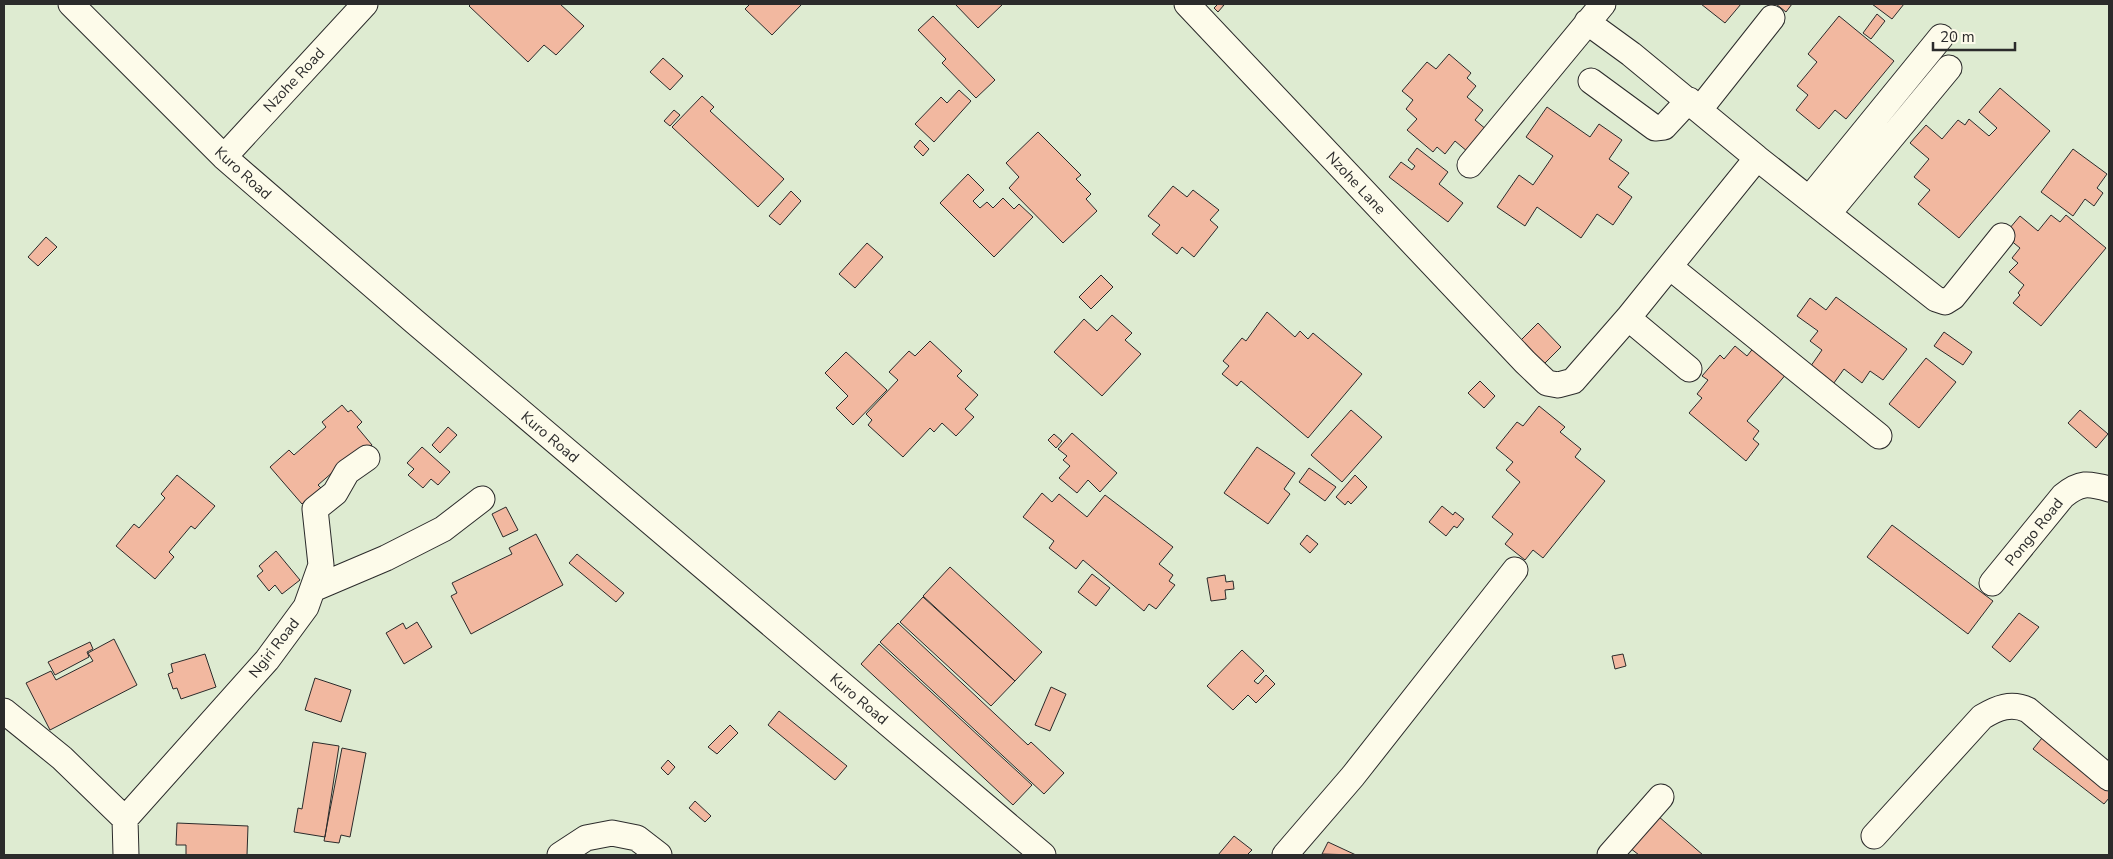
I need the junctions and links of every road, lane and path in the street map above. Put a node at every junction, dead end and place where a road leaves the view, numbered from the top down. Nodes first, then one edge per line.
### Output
1 (71, 4) edge
2 (364, 4) edge
3 (1186, 4) edge
4 (1595, 13) edge
5 (1772, 18) dead end
6 (1941, 37) dead end
7 (1949, 68) dead end
8 (1590, 81) dead end
9 (1694, 104) junction
10 (224, 157) junction
11 (1757, 158) junction
12 (1470, 165) dead end
13 (1808, 199) junction
14 (1828, 214) junction
15 (2002, 236) dead end
16 (1670, 266) junction
17 (1628, 318) junction
18 (1689, 369) dead end
19 (1879, 436) dead end
20 (368, 458) dead end
21 (2109, 489) edge
22 (482, 499) dead end
23 (1515, 570) dead end
24 (1992, 583) dead end
25 (313, 589) junction
26 (4, 711) edge
27 (2109, 778) edge
28 (1661, 797) dead end
29 (125, 819) junction
30 (1874, 836) dead end
31 (126, 855) edge
32 (560, 855) edge
33 (658, 855) edge
34 (1043, 855) edge
35 (1285, 855) edge
36 (1610, 855) edge

1 - 10 street, Kuro Road
2 - 10 street, Nzohe Road
3 - 17 street, Nzohe Lane
4 - 9 street
4 - 12 street
5 - 9 street
6 - 13 street
7 - 14 street
8 - 9 street
9 - 11 street
10 - 34 street, Kuro Road
11 - 13 street
11 - 16 street, Nzohe Lane
13 - 14 street
14 - 15 street
16 - 17 street, Nzohe Lane
16 - 19 street
17 - 18 street
20 - 25 street, Ngiri Road
21 - 24 street, Pongo Road
22 - 25 street
23 - 35 street
25 - 29 street, Ngiri Road
26 - 29 street
27 - 30 street
28 - 36 street
29 - 31 street
32 - 33 street

